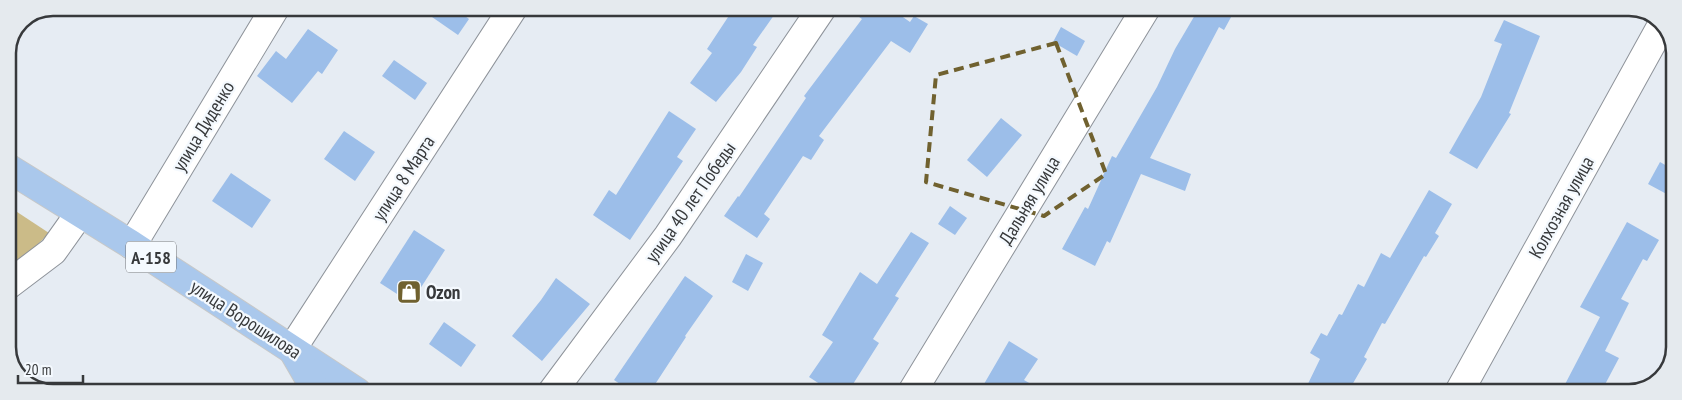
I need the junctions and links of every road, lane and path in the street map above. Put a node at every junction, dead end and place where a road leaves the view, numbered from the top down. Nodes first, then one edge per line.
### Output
1 (270, 16) edge
2 (508, 16) edge
3 (817, 16) edge
4 (1141, 16) edge
5 (1658, 31) edge
6 (16, 173) edge
7 (80, 212) junction
8 (132, 245) junction
9 (16, 280) edge
10 (292, 349) junction
11 (312, 384) edge
12 (345, 384) edge
13 (558, 384) edge
14 (917, 384) edge
15 (1463, 384) edge

1 - 8 street, улица Диденко
2 - 10 street, улица 8 Марта
3 - 13 street, улица 40 лет Победы
4 - 14 street, Дальняя улица
5 - 15 street, Колхозная улица
6 - 7 main road, улица Ворошилова / А-158
7 - 8 main road, улица Ворошилова / А-158
7 - 9 street
8 - 10 main road, улица Ворошилова / А-158
10 - 11 main road, А-158
10 - 12 main road, улица Ворошилова

